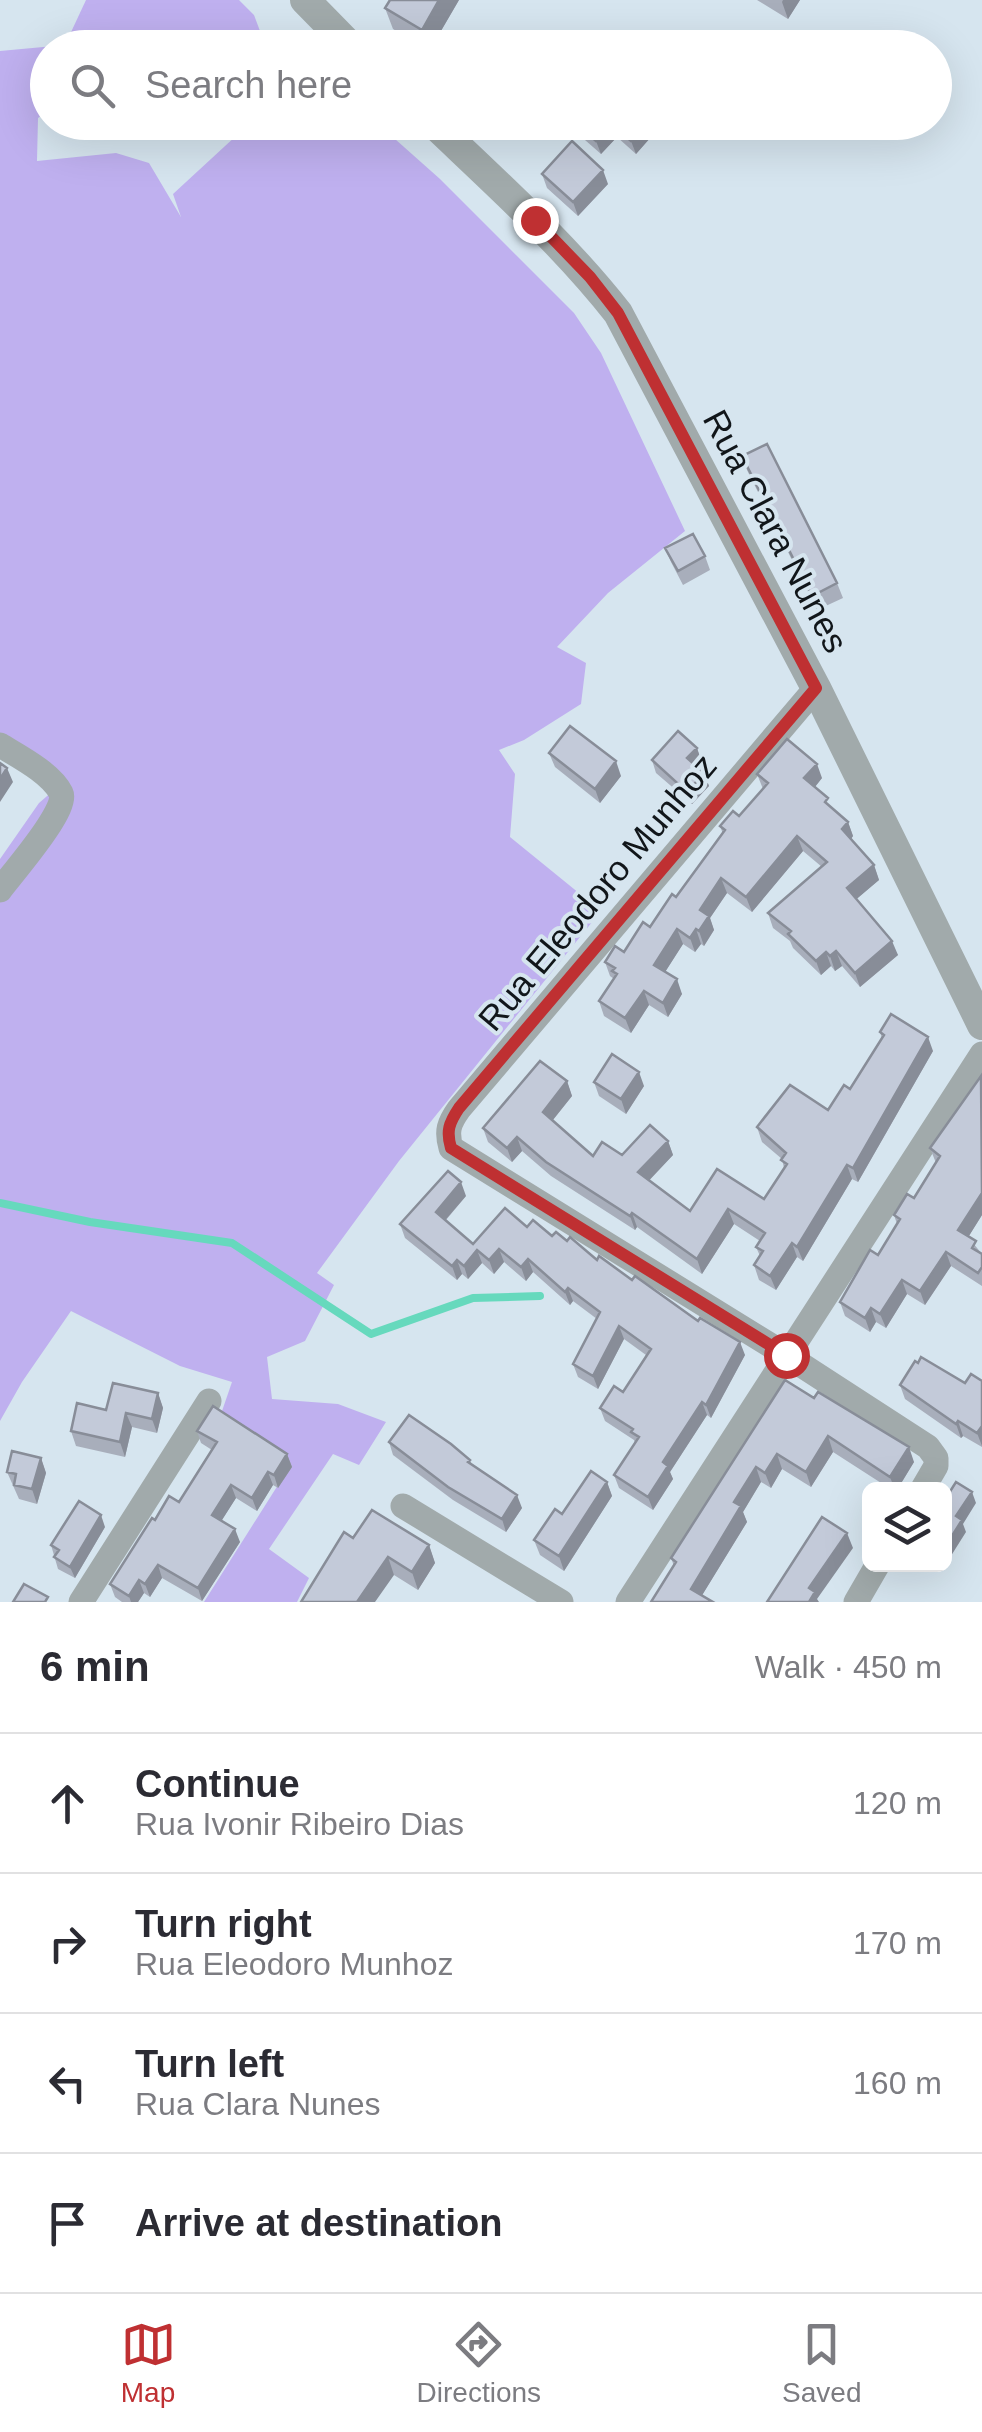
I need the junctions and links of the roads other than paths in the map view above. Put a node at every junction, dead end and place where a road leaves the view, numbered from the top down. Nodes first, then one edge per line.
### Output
1 (305, 0) edge
2 (334, 30) edge
3 (451, 140) edge
4 (816, 688) junction
5 (0, 745) edge
6 (0, 890) edge
7 (982, 1026) edge
8 (982, 1054) edge
9 (786, 1355) junction
10 (208, 1401) dead end
11 (927, 1482) edge
12 (403, 1506) dead end
13 (873, 1572) edge
14 (81, 1602) edge
15 (562, 1602) edge
16 (628, 1602) edge
17 (856, 1602) edge

1 - 2 street
3 - 4 street, Rua Clara Nunes
4 - 7 street, Rua Clara Nunes
4 - 9 street, Rua Eleodoro Munhoz
5 - 6 street
8 - 9 street
9 - 11 street
9 - 16 street
10 - 14 street
12 - 15 street
13 - 17 street

